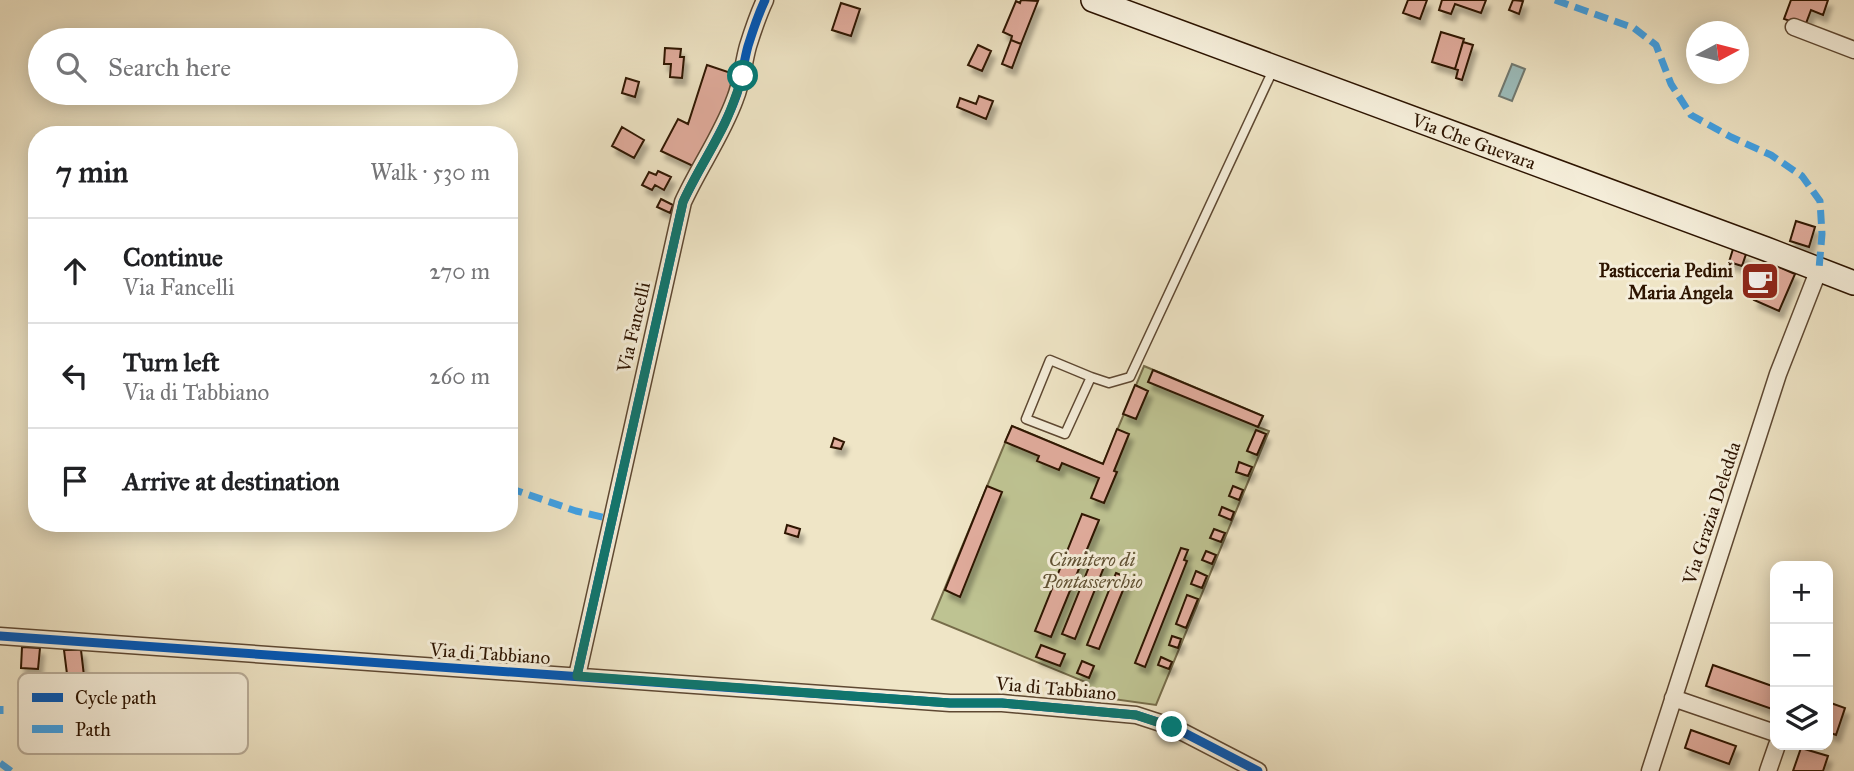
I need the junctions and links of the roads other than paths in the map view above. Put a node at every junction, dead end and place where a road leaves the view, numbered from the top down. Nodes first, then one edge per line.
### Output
1 (765, 0) edge
2 (1093, 0) edge
3 (1794, 27) dead end
4 (1854, 50) edge
5 (1274, 67) junction
6 (1819, 269) junction
7 (1854, 283) edge
8 (1091, 377) junction
9 (0, 636) edge
10 (577, 676) junction
11 (1673, 698) junction
12 (1770, 731) edge
13 (1775, 750) edge
14 (1258, 771) edge
15 (1650, 771) edge
16 (1768, 771) edge

1 - 10 street, Via Fancelli
2 - 5 main road, Via Che Guevara
3 - 4 street
5 - 6 main road, Via Che Guevara
5 - 8 lane
6 - 7 main road, Via Che Guevara
6 - 11 street, Via Grazia Deledda
8 - 8 lane
9 - 10 street, Via di Tabbiano
10 - 14 street, Via di Tabbiano
11 - 12 street
11 - 15 street, Via Grazia Deledda
13 - 16 street

